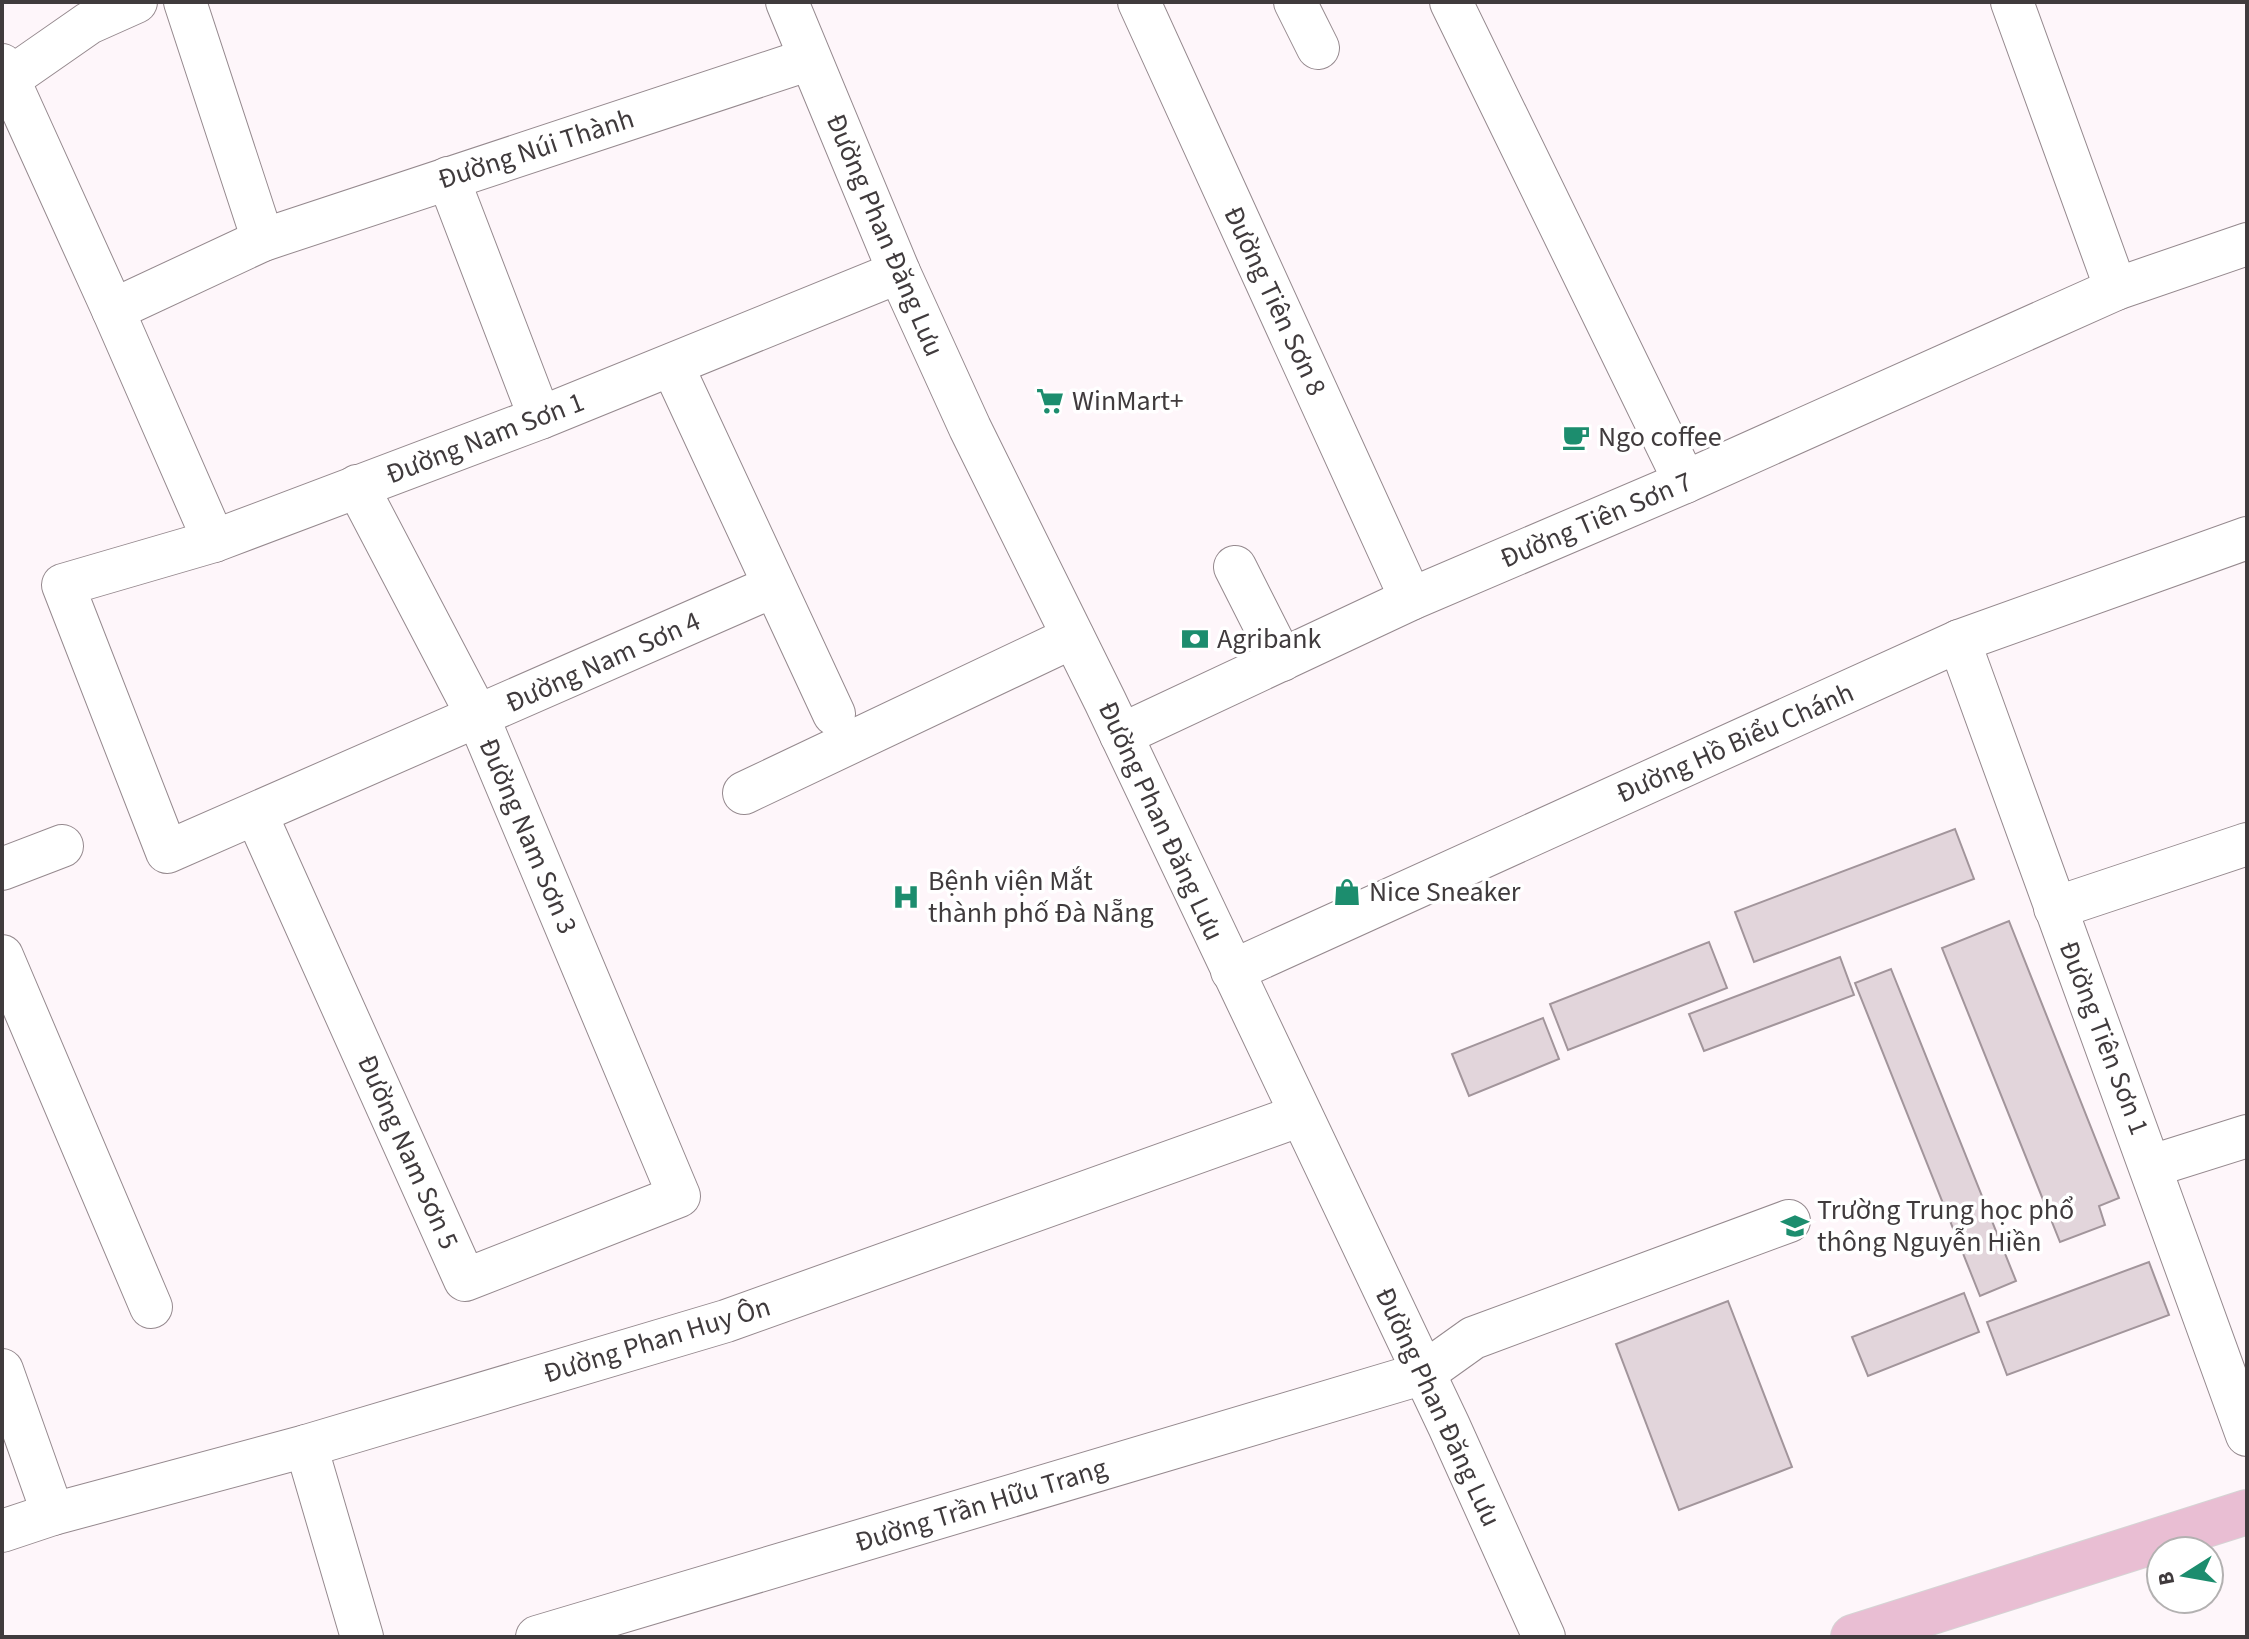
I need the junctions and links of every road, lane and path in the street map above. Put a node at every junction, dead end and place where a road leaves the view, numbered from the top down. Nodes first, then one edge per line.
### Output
1 (136, 2) edge
2 (185, 2) edge
3 (787, 2) edge
4 (1139, 2) edge
5 (1295, 2) edge
6 (1451, 2) edge
7 (2012, 2) edge
8 (1318, 48) dead end
9 (810, 59) junction
10 (6, 72) edge
11 (448, 178) junction
12 (263, 240) junction
13 (2247, 244) edge
14 (899, 272) junction
15 (2116, 289) junction
16 (113, 310) junction
17 (672, 365) junction
18 (540, 418) junction
19 (1685, 482) junction
20 (357, 486) junction
21 (2247, 538) edge
22 (214, 541) junction
23 (1235, 567) dead end
24 (774, 586) junction
25 (1411, 599) junction
26 (1073, 637) junction
27 (1959, 641) junction
28 (1282, 660) junction
29 (834, 714) dead end
30 (478, 717) junction
31 (1121, 735) junction
32 (744, 793) dead end
33 (256, 814) junction
34 (2247, 844) edge
35 (62, 846) dead end
36 (167, 852) joint
37 (2, 869) edge
38 (2055, 908) junction
39 (2, 956) edge
40 (1232, 971) junction
41 (1301, 1115) junction
42 (2247, 1136) edge
43 (2152, 1166) junction
44 (679, 1196) joint
45 (1789, 1221) dead end
46 (151, 1307) dead end
47 (2, 1370) edge
48 (1424, 1373) junction
49 (2247, 1435) edge
50 (306, 1446) junction
51 (2247, 1512) edge
52 (53, 1514) junction
53 (2, 1531) edge
54 (362, 1637) edge
55 (537, 1637) edge
56 (1544, 1637) edge
57 (1853, 1637) edge

1 - 10 street
2 - 12 street
3 - 9 street, Đường Phan Đăng Lưu
4 - 25 street, Đường Tiên Sơn 8
5 - 8 street
6 - 19 street
7 - 15 street
9 - 11 street, Đường Núi Thành
9 - 14 street, Đường Phan Đăng Lưu
10 - 16 street
11 - 12 street, Đường Núi Thành
11 - 18 street
12 - 16 street, Đường Núi Thành
13 - 15 street, Đường Tiên Sơn 7
14 - 17 street, Đường Nam Sơn 1
14 - 26 street, Đường Phan Đăng Lưu
15 - 19 street, Đường Tiên Sơn 7
16 - 22 street
17 - 18 street, Đường Nam Sơn 1
17 - 24 street
18 - 20 street, Đường Nam Sơn 1
19 - 25 street, Đường Tiên Sơn 7
20 - 22 street, Đường Nam Sơn 1
20 - 30 street, Đường Nam Sơn 3
21 - 27 street, Đường Hồ Biểu Chánh
22 - 36 street, Đường Nam Sơn 1
23 - 28 street
24 - 29 street
24 - 30 street, Đường Nam Sơn 4
25 - 28 street, Đường Tiên Sơn 7
26 - 31 street, Đường Phan Đăng Lưu
26 - 32 street
27 - 38 street, Đường Tiên Sơn 1
27 - 40 street, Đường Hồ Biểu Chánh
28 - 31 street, Đường Tiên Sơn 7
30 - 33 street, Đường Nam Sơn 4
30 - 44 street, Đường Nam Sơn 3
31 - 40 street, Đường Phan Đăng Lưu
33 - 36 street, Đường Nam Sơn 4
33 - 44 street, Đường Nam Sơn 5
34 - 38 street
35 - 37 street
38 - 43 street, Đường Tiên Sơn 1
39 - 46 street
40 - 41 street, Đường Phan Đăng Lưu
41 - 48 street, Đường Phan Đăng Lưu
41 - 50 street, Đường Phan Huy Ôn
42 - 43 street
43 - 49 street, Đường Tiên Sơn 1
45 - 48 street, Đường Trần Hữu Trang
47 - 52 street
48 - 55 street, Đường Trần Hữu Trang
48 - 56 street, Đường Phan Đăng Lưu
50 - 52 street, Đường Phan Huy Ôn
50 - 54 street
51 - 57 main road
52 - 53 street, Đường Phan Huy Ôn

